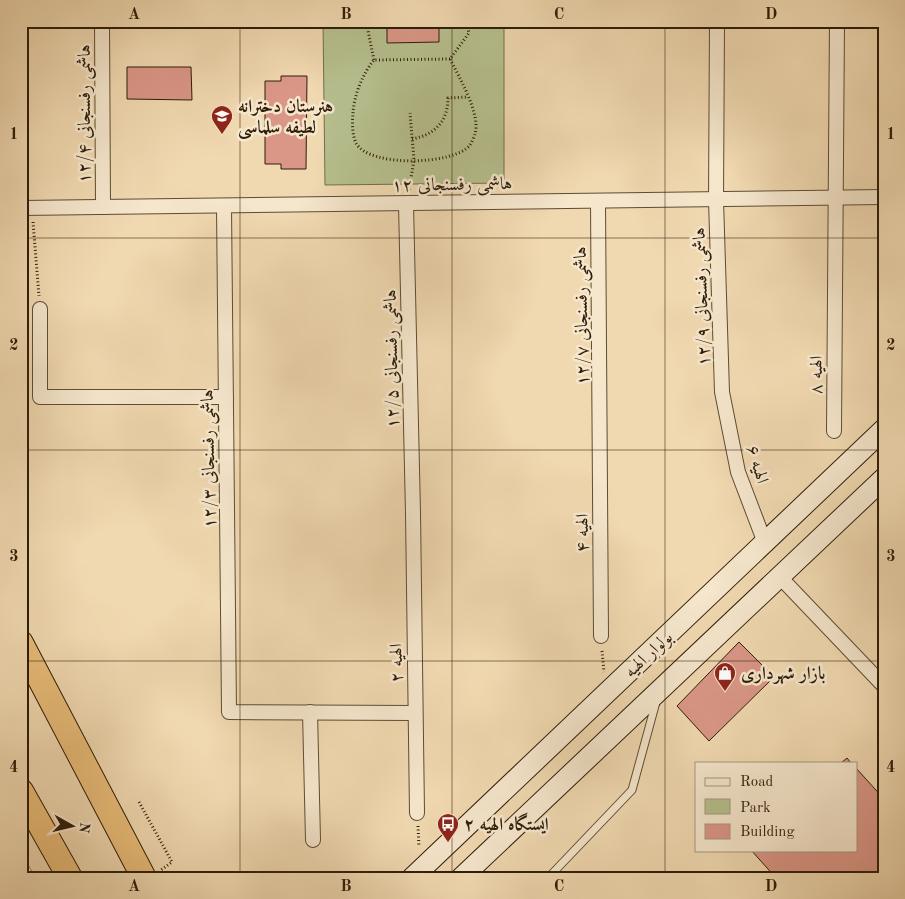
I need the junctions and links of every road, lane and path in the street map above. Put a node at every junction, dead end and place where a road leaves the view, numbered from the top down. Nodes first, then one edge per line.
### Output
1 (102, 21) edge
2 (366, 21) edge
3 (466, 21) edge
4 (717, 21) edge
5 (837, 21) edge
6 (450, 59) junction
7 (374, 60) junction
8 (468, 97) junction
9 (410, 113) dead end
10 (412, 140) junction
11 (414, 160) junction
12 (884, 197) edge
13 (835, 198) junction
14 (716, 200) junction
15 (598, 202) junction
16 (406, 204) junction
17 (224, 206) junction
18 (27, 207) edge
19 (103, 207) junction
20 (40, 309) joint
21 (722, 392) joint
22 (226, 397) junction
23 (884, 429) edge
24 (601, 430) joint
25 (834, 431) dead end
26 (884, 478) edge
27 (413, 513) joint
28 (766, 543) junction
29 (779, 576) junction
30 (601, 636) joint
31 (21, 643) edge
32 (884, 686) edge
33 (659, 692) junction
34 (605, 695) junction
35 (310, 712) junction
36 (415, 713) junction
37 (21, 791) edge
38 (138, 802) dead end
39 (416, 813) joint
40 (313, 840) dead end
41 (21, 842) edge
42 (172, 862) dead end
43 (26, 865) edge
44 (417, 874) edge
45 (25, 878) edge
46 (70, 878) edge
47 (144, 878) edge
48 (461, 878) edge
49 (548, 878) edge

1 - 19 street, هاشمی رفسنجانی ۱۲/۴
2 - 7 path
3 - 6 path
4 - 14 street, هاشمی رفسنجانی ۱۲/۹
5 - 13 street, الهیه ۸
6 - 7 path
6 - 8 path
7 - 11 path
8 - 10 path
8 - 11 path
9 - 10 path
10 - 11 path
11 - 16 path
12 - 13 street, هاشمی رفسنجانی ۱۲
13 - 14 street, هاشمی رفسنجانی ۱۲
13 - 25 street, الهیه ۸
14 - 15 street, هاشمی رفسنجانی ۱۲
14 - 21 street, هاشمی رفسنجانی ۱۲/۹
15 - 16 street, هاشمی رفسنجانی ۱۲
15 - 24 street, هاشمی رفسنجانی ۱۲/۷
16 - 17 street, هاشمی رفسنجانی ۱۲
16 - 27 street, هاشمی رفسنجانی ۱۲/۵
17 - 19 street, هاشمی رفسنجانی ۱۲
17 - 22 street, هاشمی رفسنجانی ۱۲/۳
18 - 19 street, هاشمی رفسنجانی ۱۲
18 - 20 path
20 - 22 street
21 - 28 street, الهیه ۶
22 - 35 street, هاشمی رفسنجانی ۱۲/۳
23 - 28 main road, بولوار الهیه
24 - 30 street, الهیه ۴
26 - 29 main road, بولوار الهیه
27 - 36 street, الهیه ۲
28 - 34 main road, بولوار الهیه
29 - 32 street
29 - 33 main road, بولوار الهیه
30 - 34 path
31 - 47 highway
33 - 48 main road, بولوار الهیه
33 - 49 lane
34 - 44 main road, بولوار الهیه
35 - 36 street
35 - 40 street
36 - 39 street, الهیه ۲
37 - 46 highway
38 - 42 path
39 - 44 path
41 - 43 path
43 - 45 street

